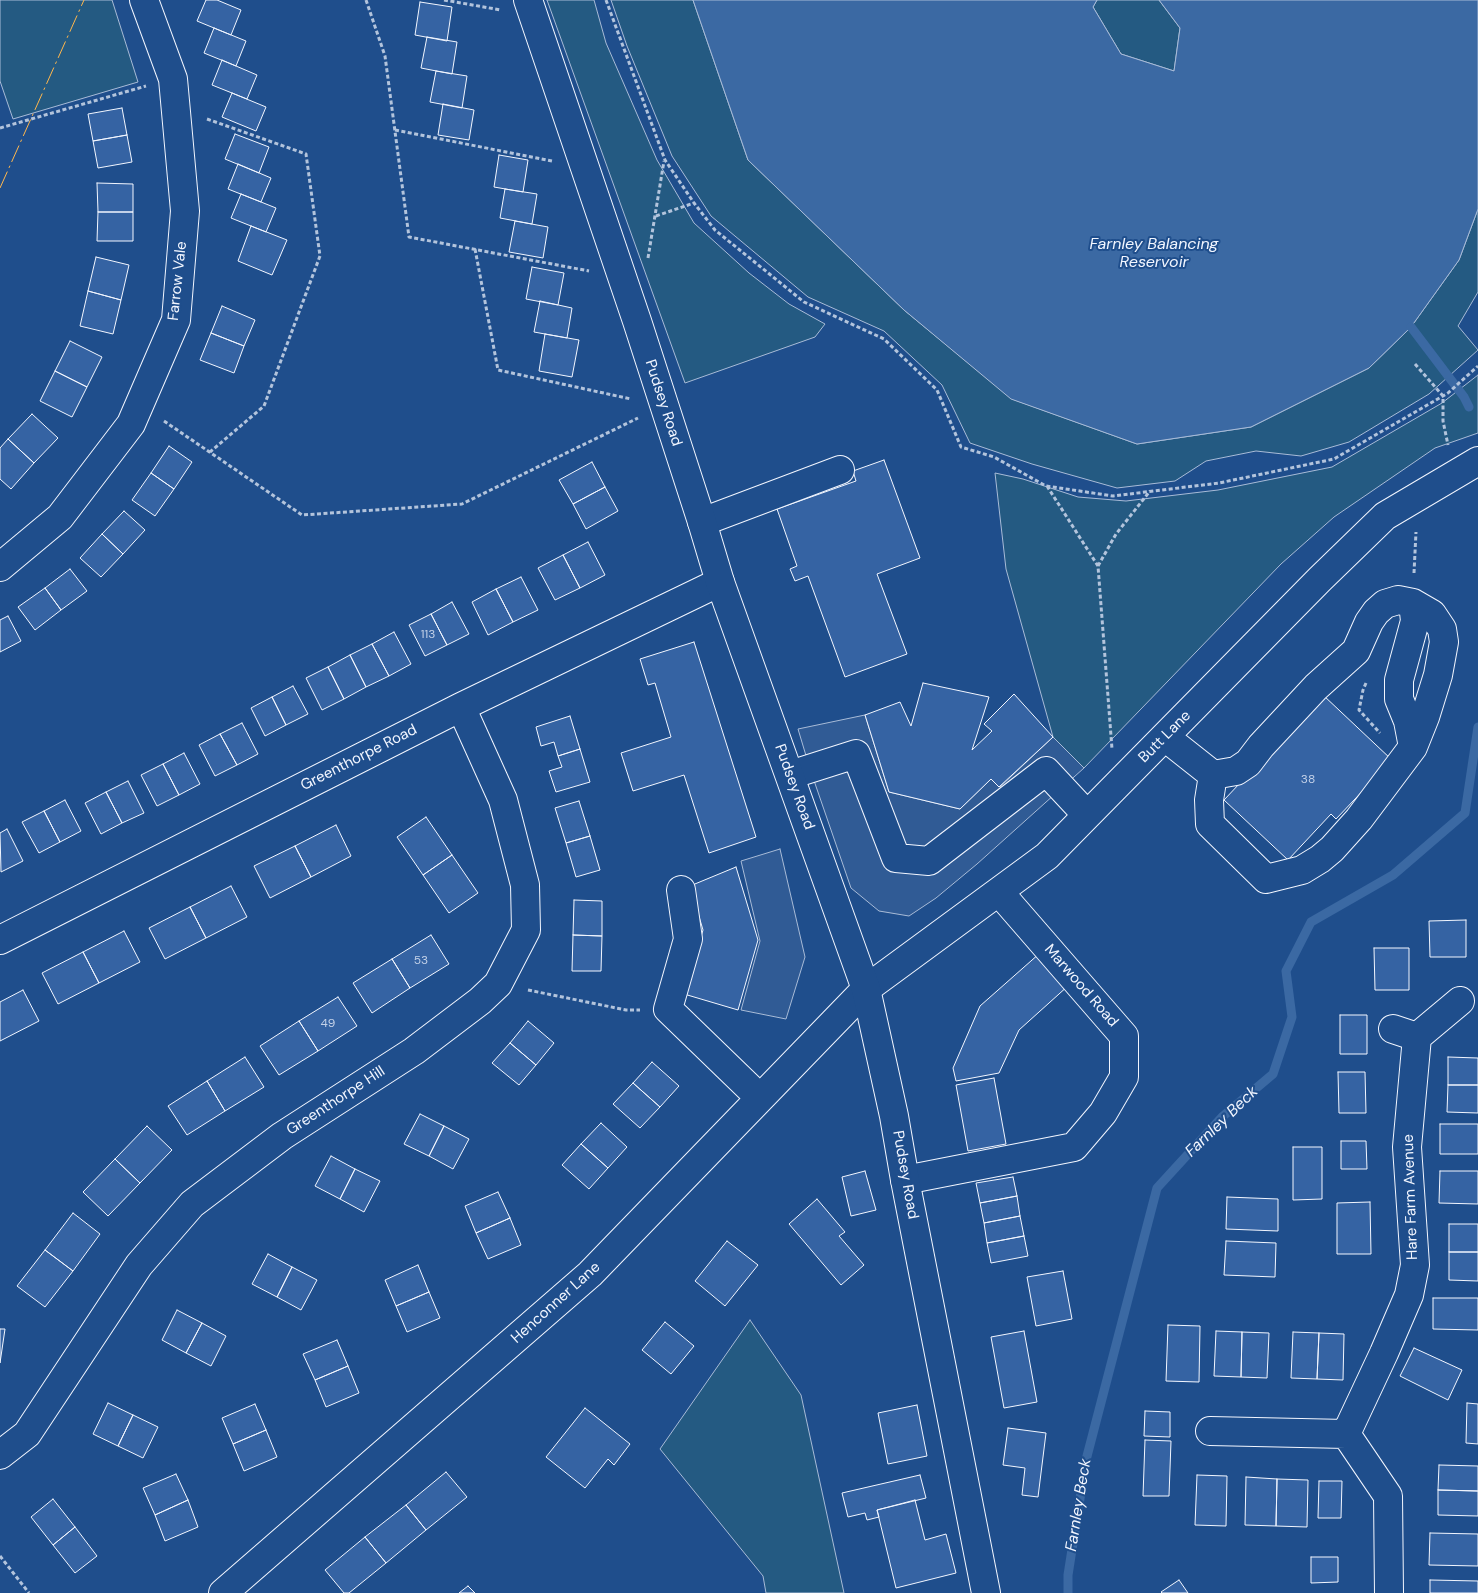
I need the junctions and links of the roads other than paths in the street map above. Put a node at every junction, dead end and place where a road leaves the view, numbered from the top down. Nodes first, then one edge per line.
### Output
1 (144, 0) edge
2 (530, 8) edge
3 (1478, 461) edge
4 (840, 470) dead end
5 (1466, 473) edge
6 (702, 522) junction
7 (0, 567) edge
8 (720, 582) junction
9 (1413, 603) junction
10 (461, 707) junction
11 (1165, 737) junction
12 (1413, 747) junction
13 (790, 775) junction
14 (1211, 788) junction
15 (1087, 815) junction
16 (681, 890) dead end
17 (999, 892) junction
18 (0, 940) edge
19 (866, 989) junction
20 (1460, 1000) dead end
21 (760, 1098) junction
22 (905, 1180) junction
23 (1210, 1431) dead end
24 (1346, 1434) junction
25 (0, 1455) edge
26 (223, 1593) edge
27 (986, 1593) edge
28 (1389, 1593) edge

1 - 7 street, Farrow Vale
2 - 6 street, Pudsey Road
3 - 5 street, Butt Lane
4 - 6 street
5 - 11 street, Butt Lane
6 - 8 street, Pudsey Road
8 - 10 street, Greenthorpe Road
8 - 13 street, Pudsey Road
9 - 12 street
9 - 12 street
9 - 14 street
10 - 18 street, Greenthorpe Road
10 - 25 street, Greenthorpe Hill
11 - 14 street
11 - 15 street, Butt Lane
12 - 14 street
13 - 15 street
13 - 19 street, Pudsey Road
15 - 17 street, Butt Lane
16 - 21 street
17 - 19 street, Butt Lane
17 - 22 street, Marwood Road
19 - 21 street, Henconner Lane
19 - 22 street, Pudsey Road
20 - 24 street, Hare Farm Avenue
21 - 26 street, Henconner Lane
22 - 27 street, Pudsey Road
23 - 24 street
24 - 28 street

